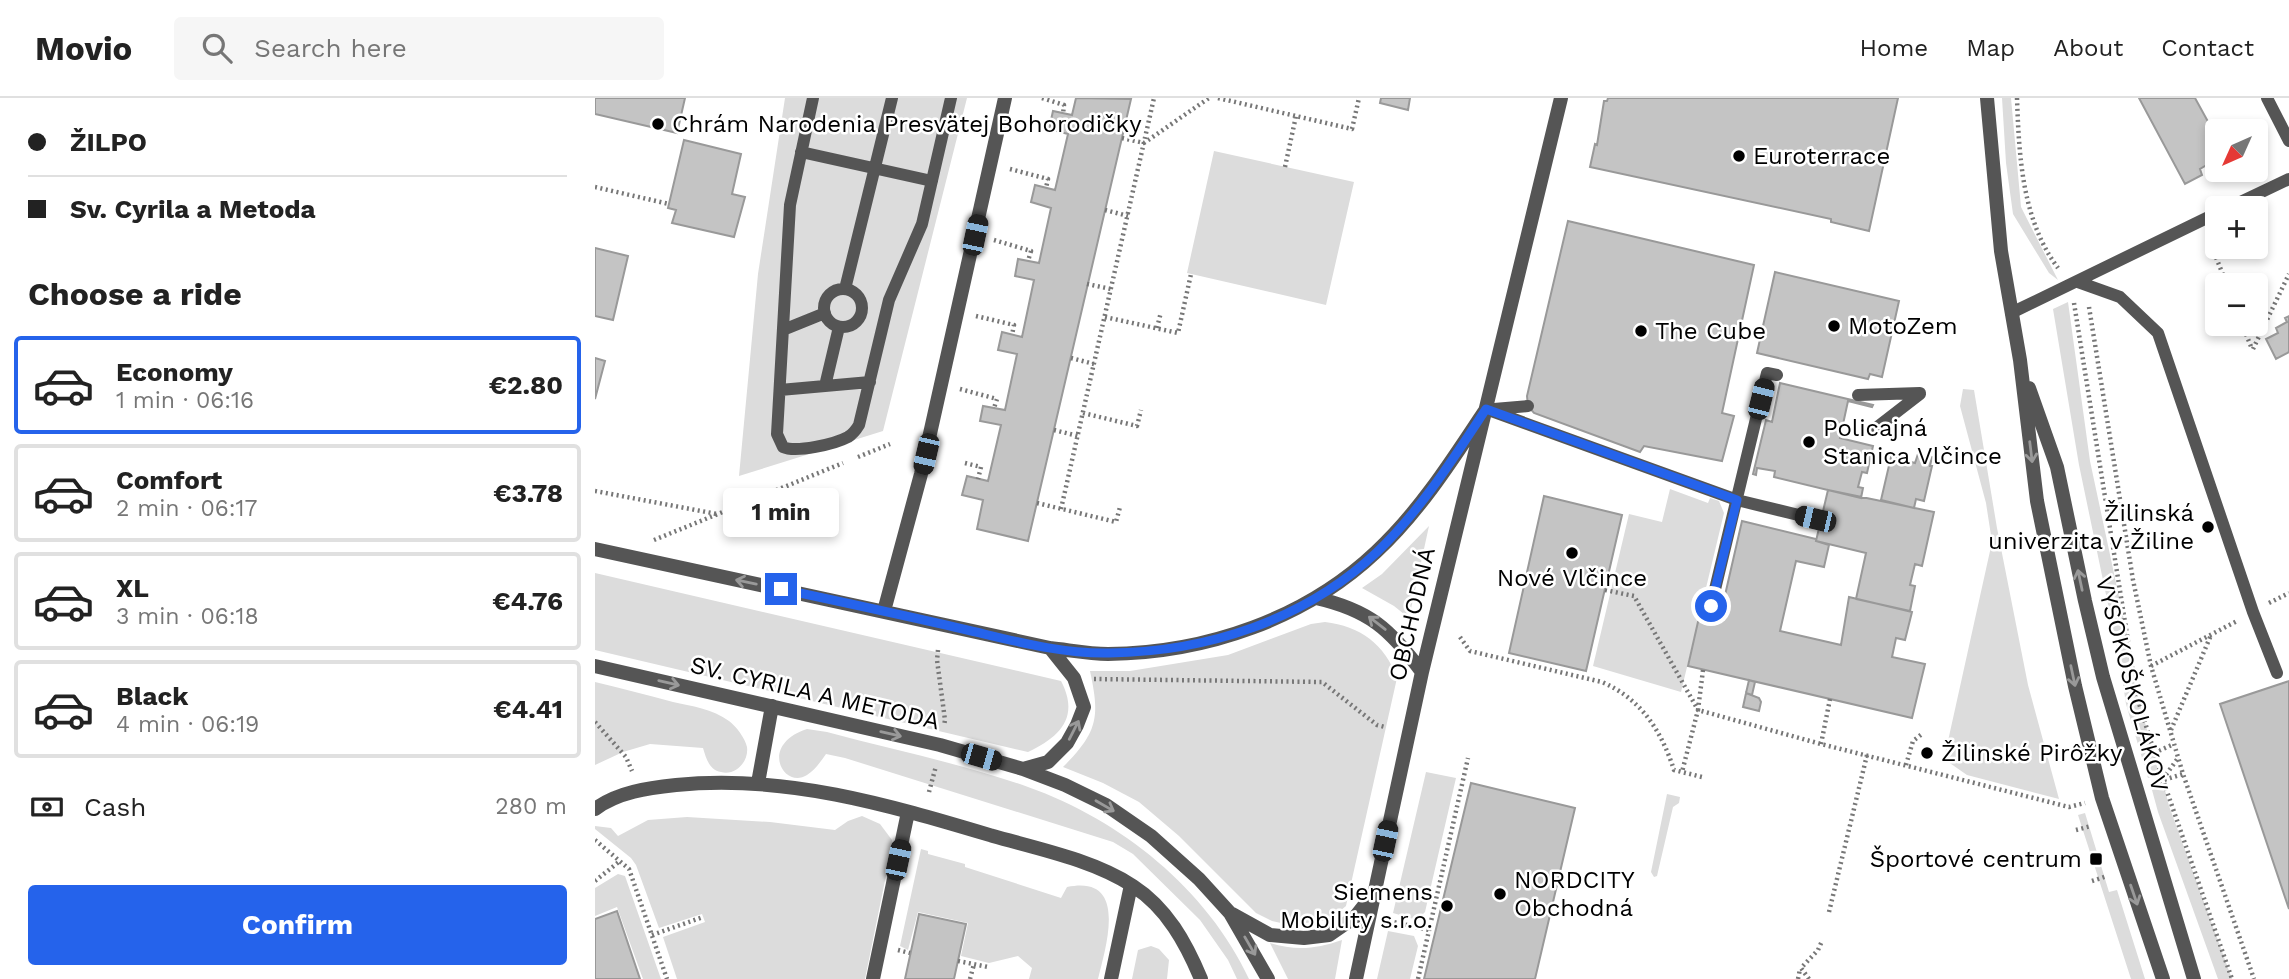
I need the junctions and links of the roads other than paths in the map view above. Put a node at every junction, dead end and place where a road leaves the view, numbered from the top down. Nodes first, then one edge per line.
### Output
1 (813, 98) edge
2 (892, 98) edge
3 (951, 98) edge
4 (1005, 98) edge
5 (1561, 98) edge
6 (1987, 98) edge
7 (2267, 98) edge
8 (2289, 141) edge
9 (801, 152) junction
10 (875, 169) junction
11 (2289, 180) edge
12 (932, 181) junction
13 (2254, 196) edge
14 (2205, 219) edge
15 (2075, 284) junction
16 (845, 289) junction
17 (863, 311) junction
18 (825, 313) junction
19 (2011, 313) junction
20 (885, 317) junction
21 (839, 327) junction
22 (783, 330) junction
23 (2020, 360) junction
24 (1777, 375) dead end
25 (870, 382) junction
26 (825, 386) junction
27 (780, 390) junction
28 (1858, 395) dead end
29 (1528, 407) dead end
30 (1486, 409) junction
31 (1876, 428) dead end
32 (1737, 500) junction
33 (1815, 519) dead end
34 (597, 551) edge
35 (1316, 598) junction
36 (1711, 606) dead end
37 (884, 611) junction
38 (1050, 648) junction
39 (595, 666) edge
40 (1422, 672) junction
41 (2277, 673) dead end
42 (772, 706) junction
43 (1023, 769) junction
44 (758, 783) junction
45 (595, 808) edge
46 (908, 812) junction
47 (1131, 885) junction
48 (1373, 895) junction
49 (1230, 913) junction
50 (873, 979) edge
51 (1111, 979) edge
52 (1201, 979) edge
53 (1268, 979) edge
54 (1356, 979) edge
55 (2163, 979) edge
56 (2194, 979) edge

1 - 9 lane
2 - 10 lane
3 - 12 lane
4 - 37 street
5 - 30 street, OBCHODNÁ
6 - 19 street, VYSOKOŠKOLÁKOV
7 - 8 lane
9 - 10 lane
9 - 22 lane
10 - 12 lane
10 - 16 lane
11 - 13 lane
12 - 20 lane
14 - 15 lane
15 - 19 lane
15 - 41 lane
16 - 17 lane
16 - 18 lane
17 - 20 lane
17 - 21 lane
18 - 21 lane
18 - 22 lane
19 - 23 street, VYSOKOŠKOLÁKOV
20 - 25 lane
21 - 26 lane
22 - 27 lane
23 -> 55 street, VYSOKOŠKOLÁKOV
56 -> 23 street, VYSOKOŠKOLÁKOV
24 - 32 lane
25 - 26 lane
25 - 27 lane
26 - 27 lane
28 - 31 lane
29 - 30 lane
30 - 32 lane
30 - 35 street
30 - 40 street, OBCHODNÁ
32 - 33 lane
32 - 36 lane
37 -> 34 street
35 - 38 street
40 -> 35 street
37 - 38 street
43 -> 38 street
39 -> 42 street, SV. CYRILA A METODA
40 - 48 street, OBCHODNÁ
42 -> 43 street, SV. CYRILA A METODA
42 - 44 street
43 -> 49 street, SV. CYRILA A METODA
44 - 45 street
44 - 46 street
46 - 47 street
46 - 50 street
47 - 51 street
47 - 52 street
48 - 49 street, SV. CYRILA A METODA
48 - 54 street, OBCHODNÁ
49 -> 53 street, SV. CYRILA A METODA

